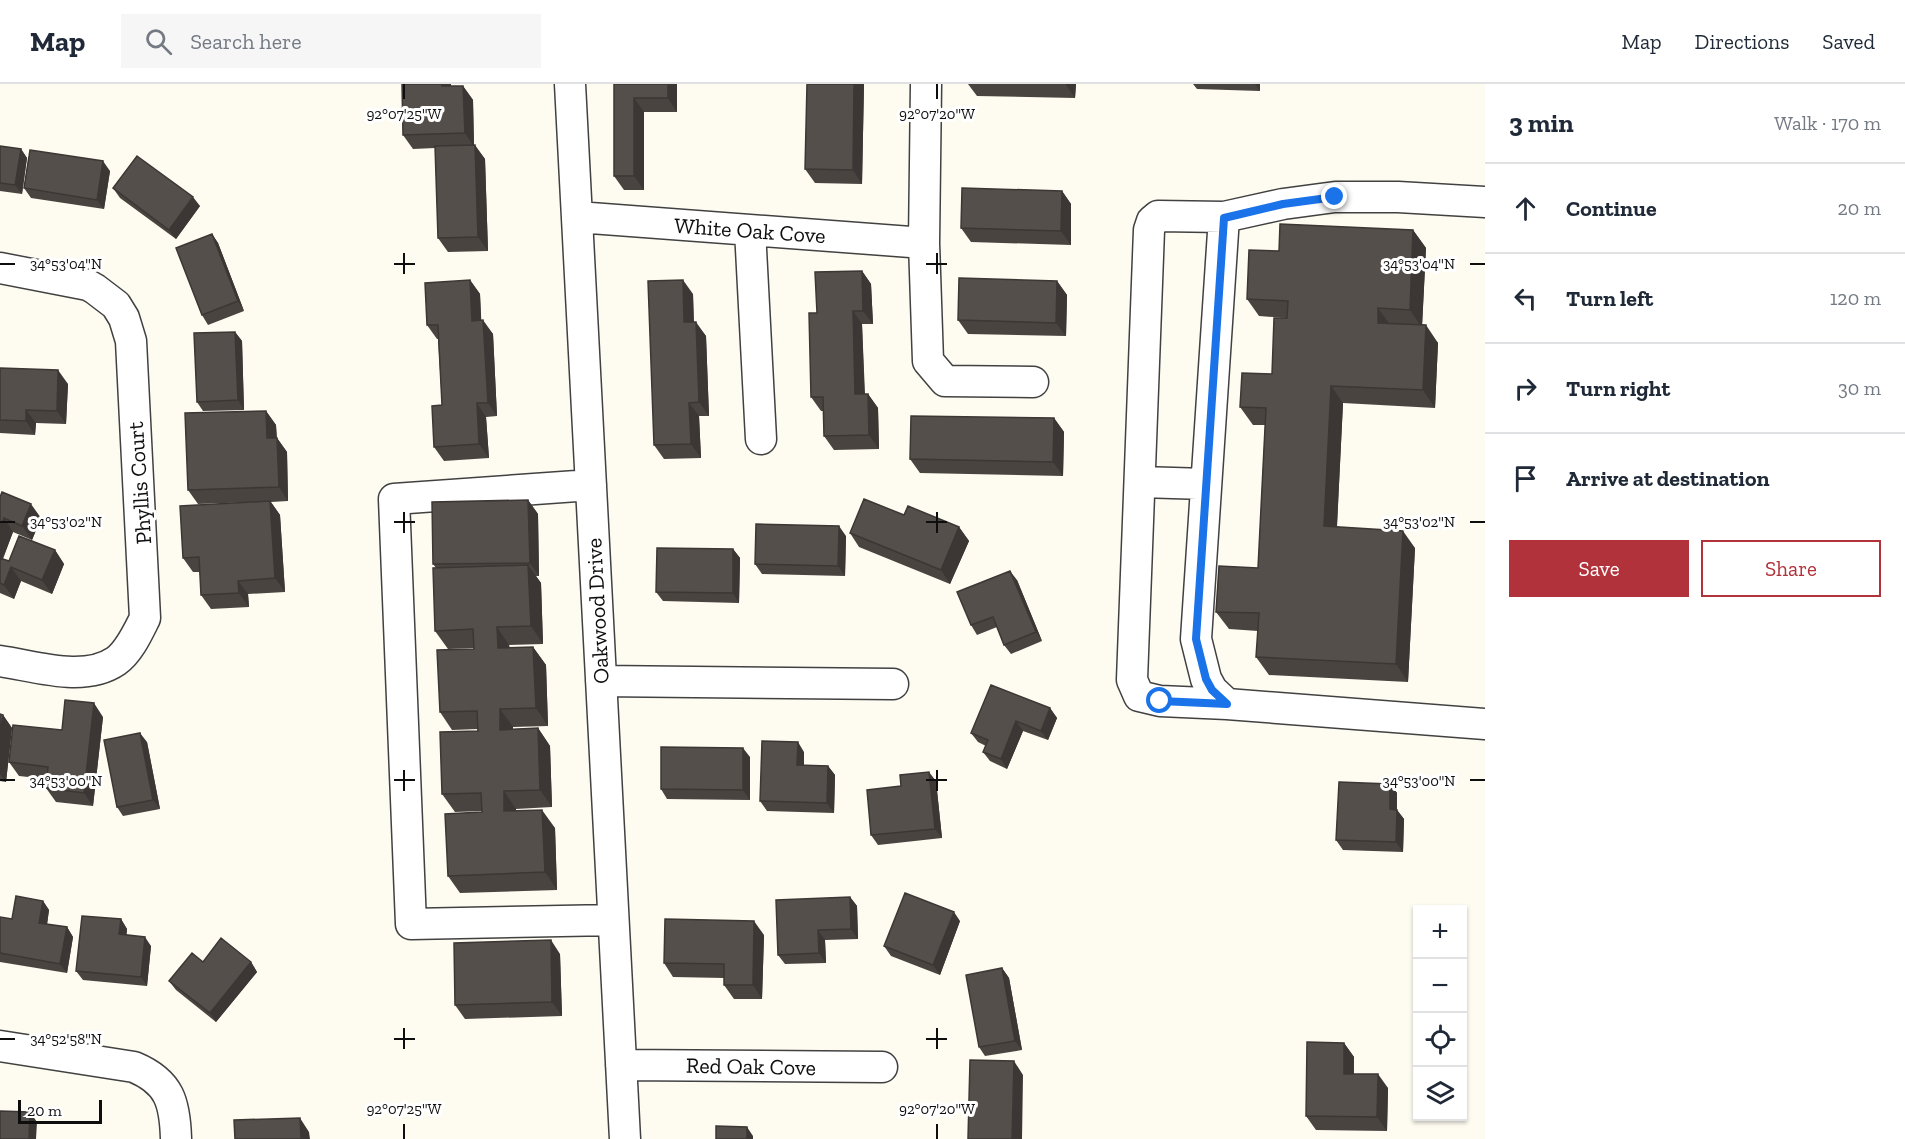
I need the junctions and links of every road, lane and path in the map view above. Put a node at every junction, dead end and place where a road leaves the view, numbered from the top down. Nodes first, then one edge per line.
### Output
1 (570, 84) edge
2 (926, 84) edge
3 (1485, 202) edge
4 (577, 218) junction
5 (1224, 218) junction
6 (750, 230) junction
7 (924, 243) junction
8 (0, 268) edge
9 (1033, 382) dead end
10 (761, 439) dead end
11 (1140, 482) junction
12 (1206, 484) junction
13 (591, 485) junction
14 (0, 661) edge
15 (601, 681) junction
16 (893, 684) dead end
17 (1227, 704) junction
18 (1485, 724) edge
19 (613, 920) junction
20 (0, 1046) edge
21 (621, 1065) junction
22 (882, 1067) dead end
23 (176, 1139) edge
24 (625, 1139) edge

1 - 4 street, Oakwood Drive
2 - 7 street
3 - 5 street
4 - 6 street, White Oak Cove
4 - 13 street, Oakwood Drive
5 - 11 street
5 - 12 street
6 - 7 street, White Oak Cove
6 - 10 street
7 - 9 street
8 - 14 street, Phyllis Court
11 - 12 street
11 - 17 street
12 - 17 street
13 - 15 street, Oakwood Drive
13 - 19 street
15 - 16 street
15 - 19 street, Oakwood Drive
17 - 18 street
19 - 21 street, Oakwood Drive
20 - 23 street
21 - 22 street, Red Oak Cove
21 - 24 street, Oakwood Drive

